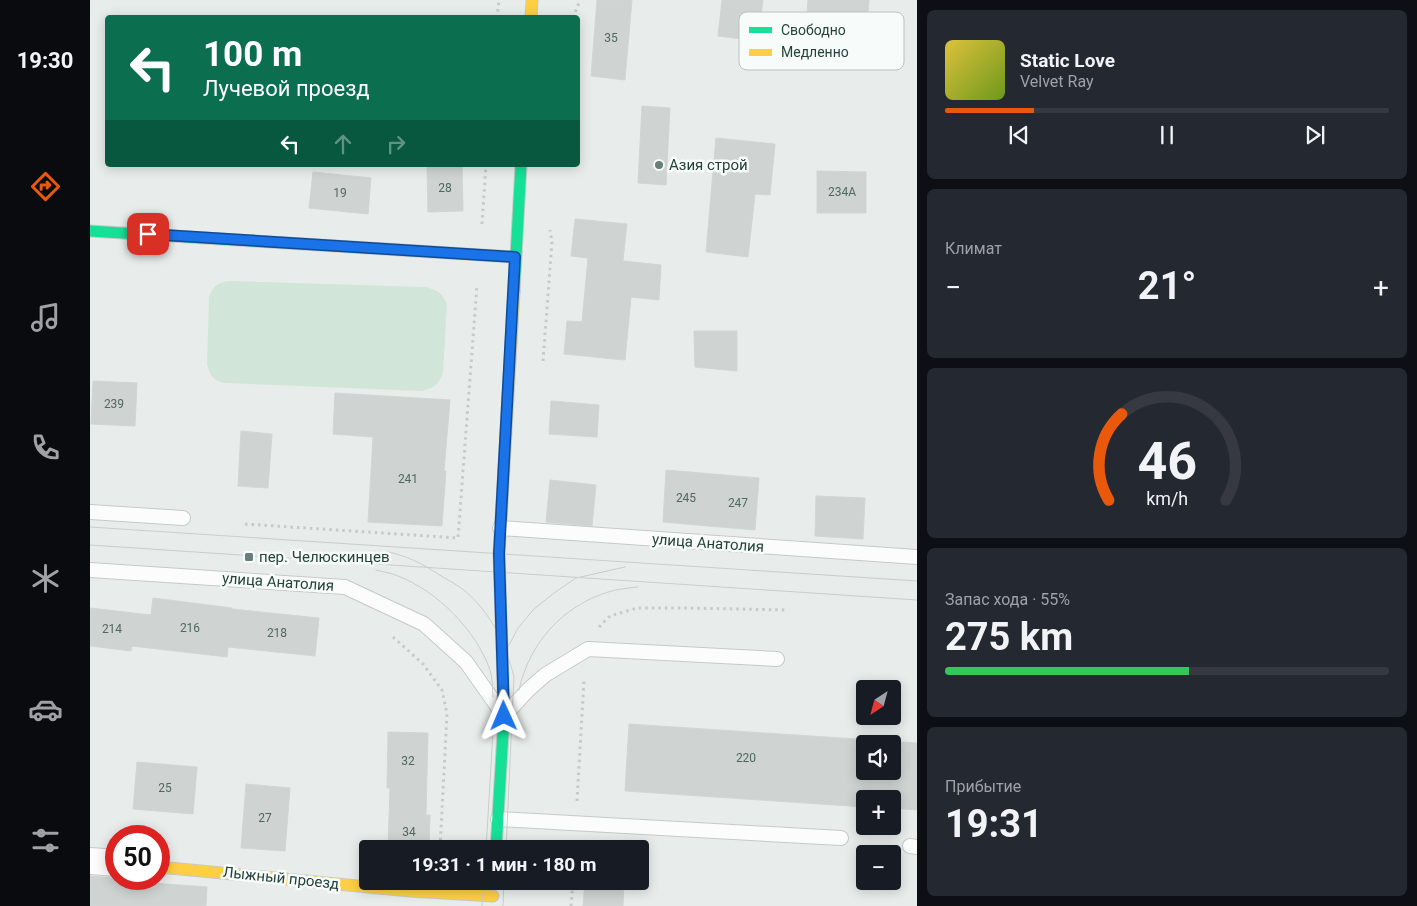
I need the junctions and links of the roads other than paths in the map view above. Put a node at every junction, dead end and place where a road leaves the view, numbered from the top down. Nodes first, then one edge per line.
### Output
1 (532, 0) edge
2 (531, 15) edge
3 (521, 167) edge
4 (90, 231) edge
5 (515, 257) junction
6 (90, 512) edge
7 (183, 518) dead end
8 (500, 528) junction
9 (917, 557) edge
10 (90, 570) edge
11 (777, 659) dead end
12 (504, 716) junction
13 (498, 818) junction
14 (841, 838) dead end
15 (497, 840) edge
16 (90, 861) edge
17 (105, 862) edge
18 (170, 868) edge
19 (493, 901) edge

1 - 2 street
3 - 5 street
4 - 5 street
5 - 8 street
6 - 7 lane
8 - 9 lane, улица Анатолия
8 - 12 street
10 - 12 lane, улица Анатолия
11 - 12 lane
12 - 13 street
13 - 14 lane
13 - 15 street
16 - 17 street
18 - 19 street, Лыжный проезд

